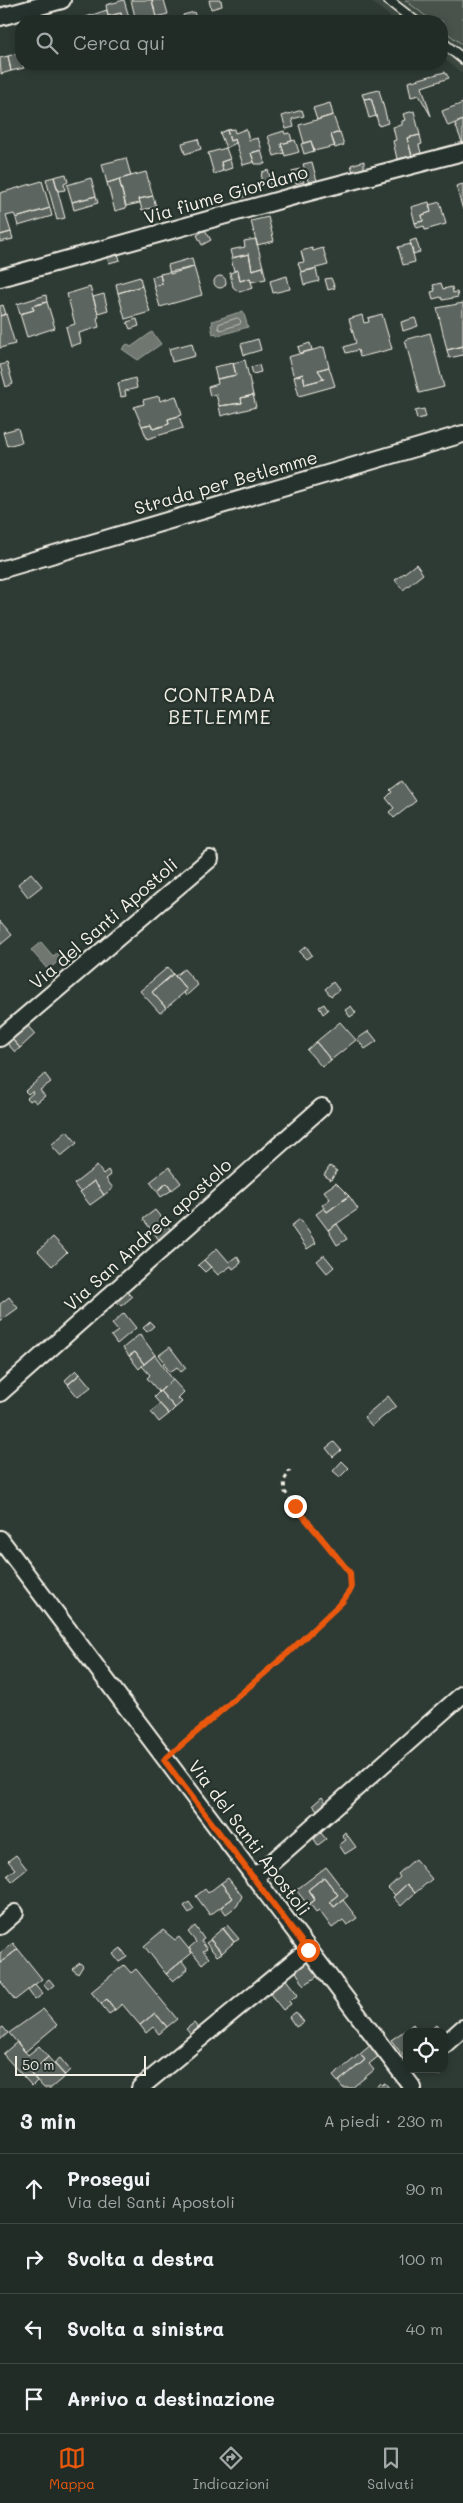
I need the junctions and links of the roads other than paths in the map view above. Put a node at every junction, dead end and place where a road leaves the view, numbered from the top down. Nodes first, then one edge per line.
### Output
1 (62, 0) edge
2 (388, 0) edge
3 (407, 15) edge
4 (0, 16) edge
5 (448, 47) edge
6 (463, 58) edge
7 (463, 152) edge
8 (0, 278) edge
9 (463, 434) edge
10 (0, 570) edge
11 (210, 859) dead end
12 (0, 1038) edge
13 (322, 1107) dead end
14 (0, 1393) edge
15 (0, 1539) edge
16 (463, 1694) edge
17 (254, 1878) junction
18 (15, 1913) dead end
19 (0, 1926) edge
20 (299, 1957) dead end
21 (463, 2028) edge
22 (448, 2041) edge
23 (412, 2079) edge
24 (140, 2088) edge

1 - 4 street
2 - 3 lane
5 - 6 lane
7 - 8 street, Via fiume Giordano
9 - 10 street, Strada per Betlemme
11 - 12 street, Via del Santi Apostoli
13 - 14 street, Via San Andrea apostolo
15 - 17 street, Via del Santi Apostoli
16 - 17 street
17 - 23 street, Via del Santi Apostoli
18 - 19 street
20 - 24 street
21 - 22 street

